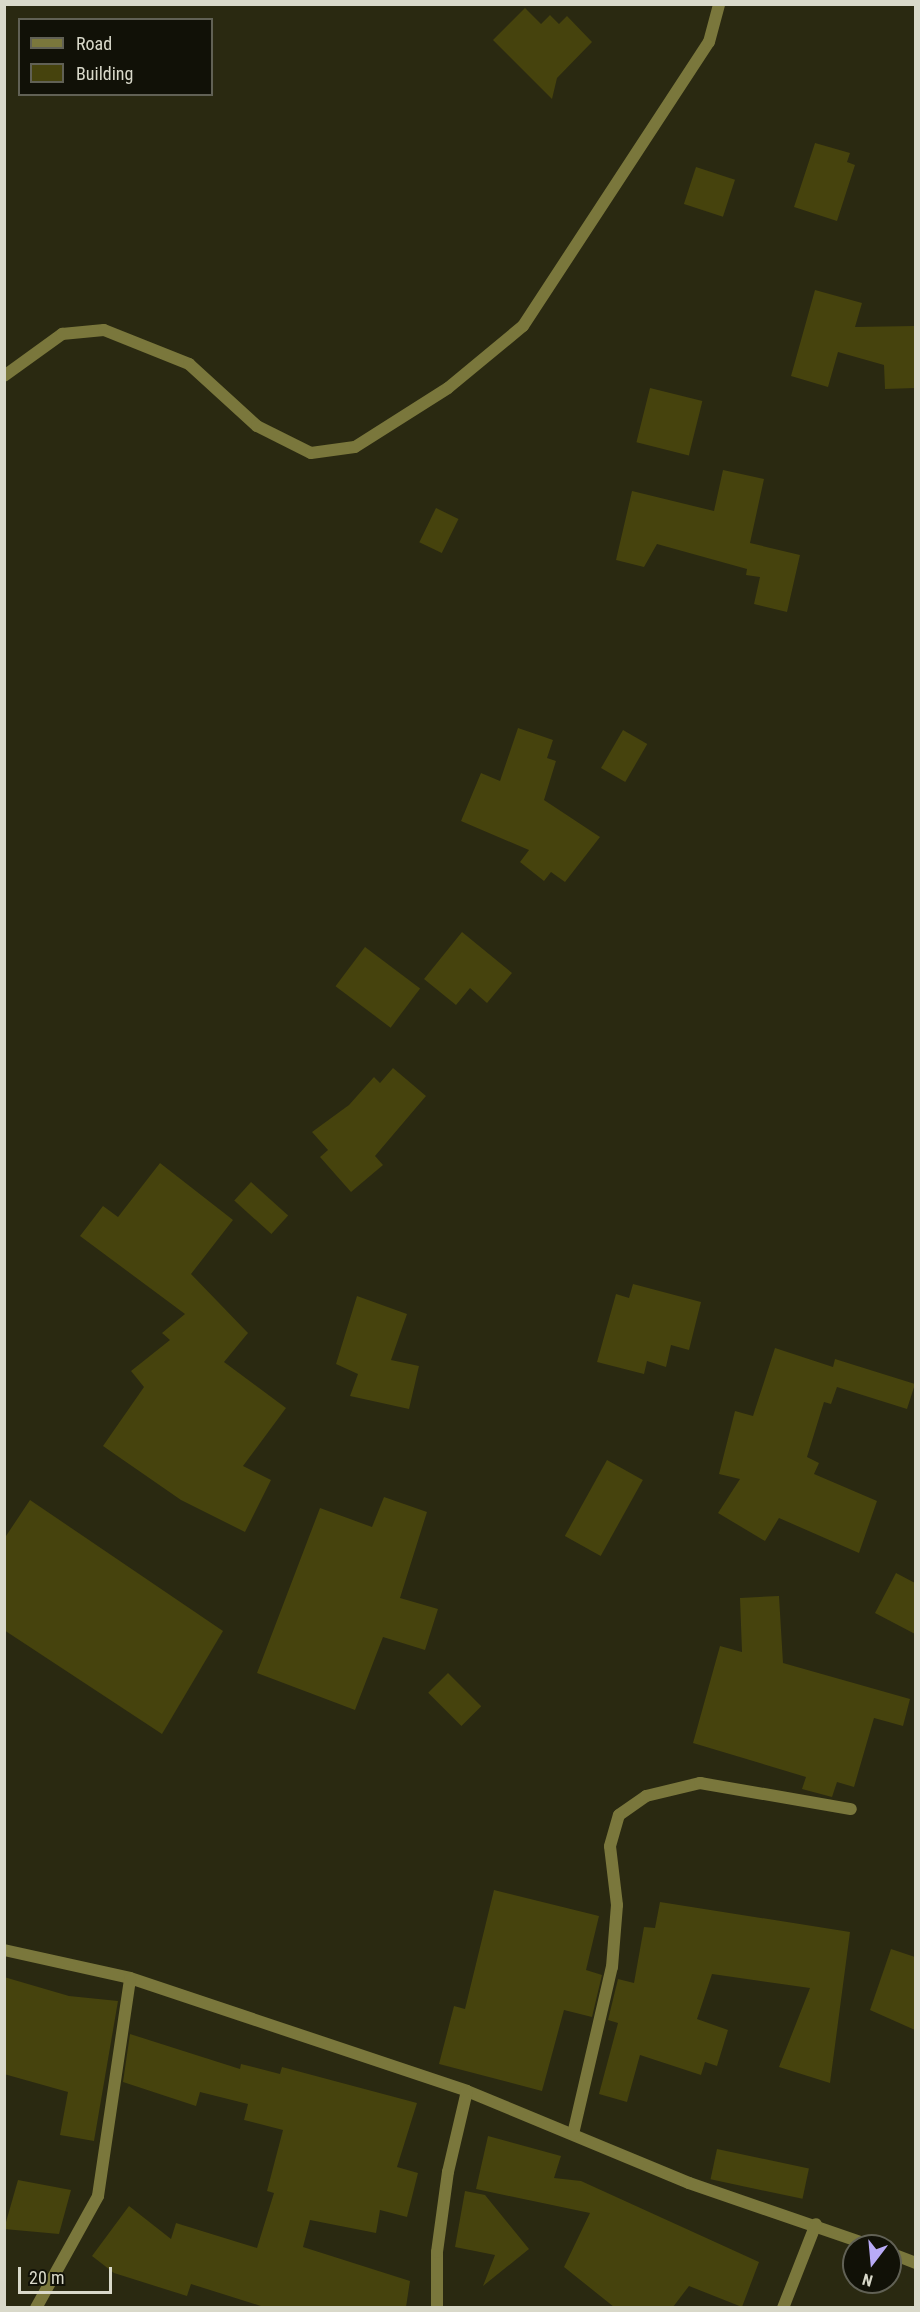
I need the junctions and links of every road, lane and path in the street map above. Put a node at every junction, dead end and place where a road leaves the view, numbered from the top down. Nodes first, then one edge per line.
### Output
1 (719, 4) edge
2 (4, 376) edge
3 (851, 1809) dead end
4 (4, 1950) edge
5 (130, 1978) junction
6 (467, 2091) junction
7 (573, 2134) junction
8 (816, 2224) junction
9 (842, 2234) edge
10 (36, 2307) edge
11 (437, 2307) edge
12 (783, 2307) edge

1 - 2 street
3 - 7 street
4 - 5 street
5 - 6 street
5 - 10 street
6 - 7 street
6 - 11 street
7 - 8 street
8 - 9 street
8 - 12 street

